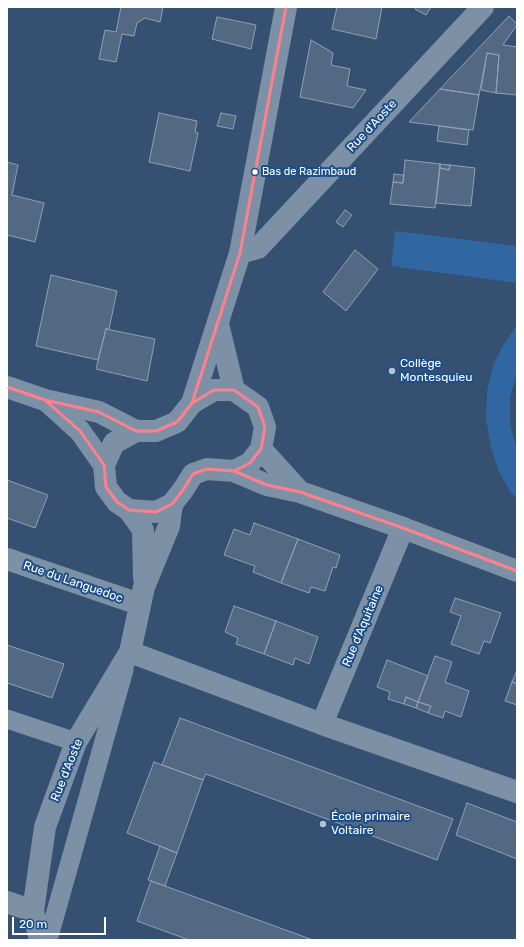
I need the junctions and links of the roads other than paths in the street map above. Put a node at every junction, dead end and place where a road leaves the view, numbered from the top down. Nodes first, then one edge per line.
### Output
1 (286, 7) edge
2 (483, 7) edge
3 (240, 253) junction
4 (218, 324) junction
5 (7, 387) edge
6 (234, 390) junction
7 (45, 400) junction
8 (192, 403) junction
9 (136, 431) junction
10 (261, 449) junction
11 (104, 465) junction
12 (234, 471) junction
13 (300, 492) junction
14 (172, 504) junction
15 (129, 510) junction
16 (403, 528) junction
17 (7, 559) edge
18 (517, 571) edge
19 (142, 596) junction
20 (130, 652) junction
21 (7, 719) edge
22 (322, 724) junction
23 (76, 742) junction
24 (517, 792) edge
25 (7, 902) edge
26 (33, 911) junction
27 (40, 940) edge
28 (48, 940) edge

1 - 3 street
2 - 3 street, Rue d'Aoste
3 - 4 street
4 - 6 street
4 - 8 street
5 - 7 street
6 - 8 street
6 - 10 street
7 - 9 street
7 - 11 street
8 - 9 street
9 - 11 street
10 - 12 street
10 - 13 street
11 - 15 street, Rue d'Aoste
12 - 13 street
12 - 14 street
13 - 16 street
14 - 15 street
14 - 19 street, Rue d'Aoste
15 - 19 street, Rue d'Aoste
16 - 18 street
16 - 22 street, Rue d'Aquitaine
17 - 19 street, Rue du Languedoc
19 - 20 street, Rue d'Aoste
20 - 22 street
20 - 23 street, Rue d'Aoste
20 - 28 lane
21 - 23 lane
22 - 24 street
23 - 26 street, Rue d'Aoste
25 - 26 street
26 - 27 street, Rue d'Aoste

